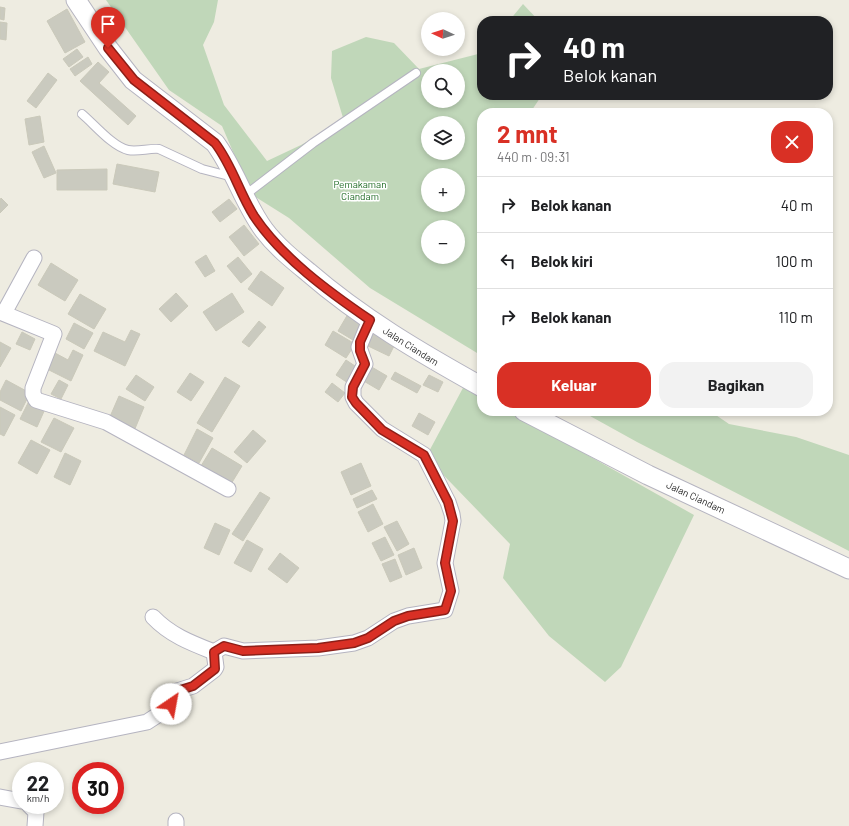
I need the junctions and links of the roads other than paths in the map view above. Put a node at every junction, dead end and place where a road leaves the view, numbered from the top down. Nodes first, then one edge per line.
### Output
1 (76, 0) edge
2 (416, 73) dead end
3 (82, 114) dead end
4 (236, 178) junction
5 (244, 196) junction
6 (34, 258) dead end
7 (2, 312) edge
8 (370, 320) junction
9 (477, 384) edge
10 (534, 416) edge
11 (228, 489) dead end
12 (849, 569) edge
13 (153, 617) dead end
14 (214, 652) junction
15 (0, 752) edge
16 (0, 797) edge
17 (12, 799) edge
18 (36, 814) edge
19 (35, 826) edge

1 - 4 street, Jalan Ciandam
2 - 5 lane
3 - 4 lane
4 - 5 street, Jalan Ciandam
5 - 8 street, Jalan Ciandam
6 - 7 street
7 - 11 street
8 - 9 street, Jalan Ciandam
8 - 14 street
10 - 12 street, Jalan Ciandam
13 - 14 street
14 - 15 street
16 - 17 street
18 - 19 street

